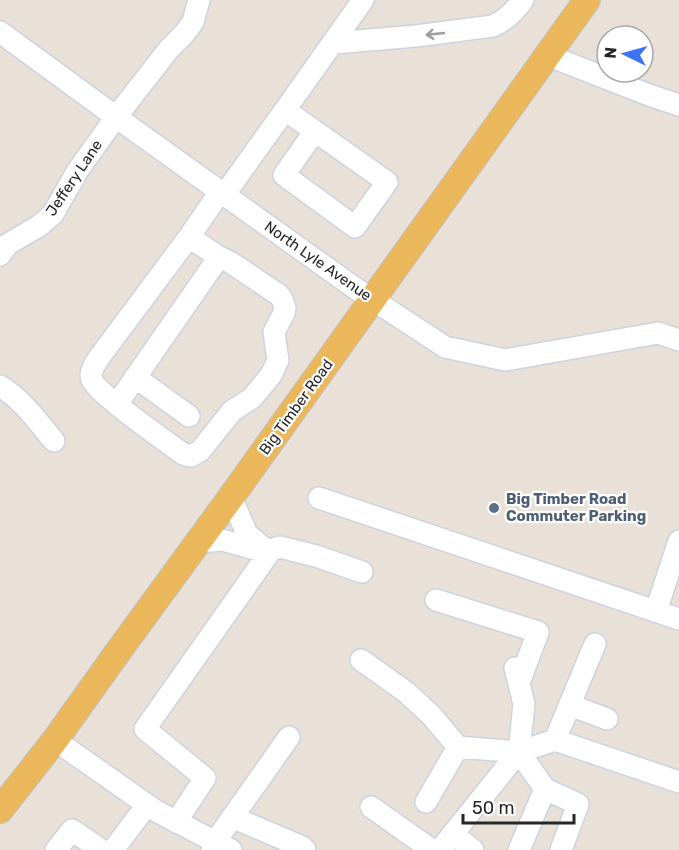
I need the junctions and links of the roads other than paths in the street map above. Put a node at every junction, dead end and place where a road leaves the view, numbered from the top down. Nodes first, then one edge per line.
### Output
1 (199, 0) edge
2 (363, 0) edge
3 (523, 0) edge
4 (587, 0) edge
5 (0, 32) edge
6 (334, 43) junction
7 (547, 55) junction
8 (679, 105) edge
9 (285, 110) junction
10 (116, 117) junction
11 (315, 131) junction
12 (222, 194) junction
13 (189, 237) junction
14 (0, 255) edge
15 (219, 258) junction
16 (373, 300) junction
17 (679, 340) edge
18 (135, 377) junction
19 (0, 386) edge
20 (117, 404) junction
21 (189, 416) dead end
22 (54, 441) dead end
23 (231, 497) junction
24 (320, 498) dead end
25 (679, 541) edge
26 (199, 542) junction
27 (269, 552) junction
28 (362, 572) dead end
29 (436, 600) dead end
30 (656, 611) junction
31 (679, 619) edge
32 (595, 644) dead end
33 (361, 660) dead end
34 (513, 662) dead end
35 (519, 683) junction
36 (570, 705) junction
37 (607, 719) dead end
38 (289, 737) dead end
39 (55, 740) junction
40 (555, 740) junction
41 (458, 747) junction
42 (520, 751) junction
43 (679, 782) edge
44 (545, 789) junction
45 (426, 802) dead end
46 (147, 805) junction
47 (371, 807) dead end
48 (0, 810) edge
49 (232, 817) junction
50 (176, 822) junction
51 (446, 842) edge
52 (219, 847) edge
53 (56, 850) edge
54 (100, 850) edge
55 (113, 850) edge
56 (305, 850) edge
57 (432, 850) edge
58 (473, 850) edge
59 (519, 850) edge
60 (561, 850) edge

1 - 10 street, Jeffery Lane
2 - 6 street
3 -> 6 street
4 - 7 main road, Big Timber Road
5 - 10 street, North Lyle Avenue
6 - 9 street
7 - 8 street
7 - 16 main road, Big Timber Road
9 - 11 street
9 - 12 street
10 - 12 street, North Lyle Avenue
10 - 14 street, Jeffery Lane
11 - 11 street
12 - 13 street
12 - 16 street, North Lyle Avenue
13 - 15 street
13 - 20 street
15 - 18 street
15 - 20 street
16 - 17 street, North Lyle Avenue
16 - 23 main road, Big Timber Road
18 - 20 street
18 - 21 street
19 - 22 street
23 - 26 main road, Big Timber Road
23 - 27 street
24 - 30 street
25 - 30 street
26 - 27 street
26 - 39 main road, Big Timber Road
27 - 28 street
27 - 50 street
29 - 35 street
30 - 31 street
32 - 36 street
33 - 41 street
34 - 35 street
35 - 42 street
36 - 37 street
36 - 40 street
38 - 49 street
39 - 46 street
39 - 48 main road, Big Timber Road
40 - 42 street
40 - 43 street
41 - 42 street
41 - 45 street
42 - 44 street
42 - 51 street
44 - 59 street
44 - 60 street
46 - 50 street
46 - 55 street
47 - 57 street
49 - 52 street
49 - 56 street
50 - 52 street
51 - 58 street
53 - 54 street

